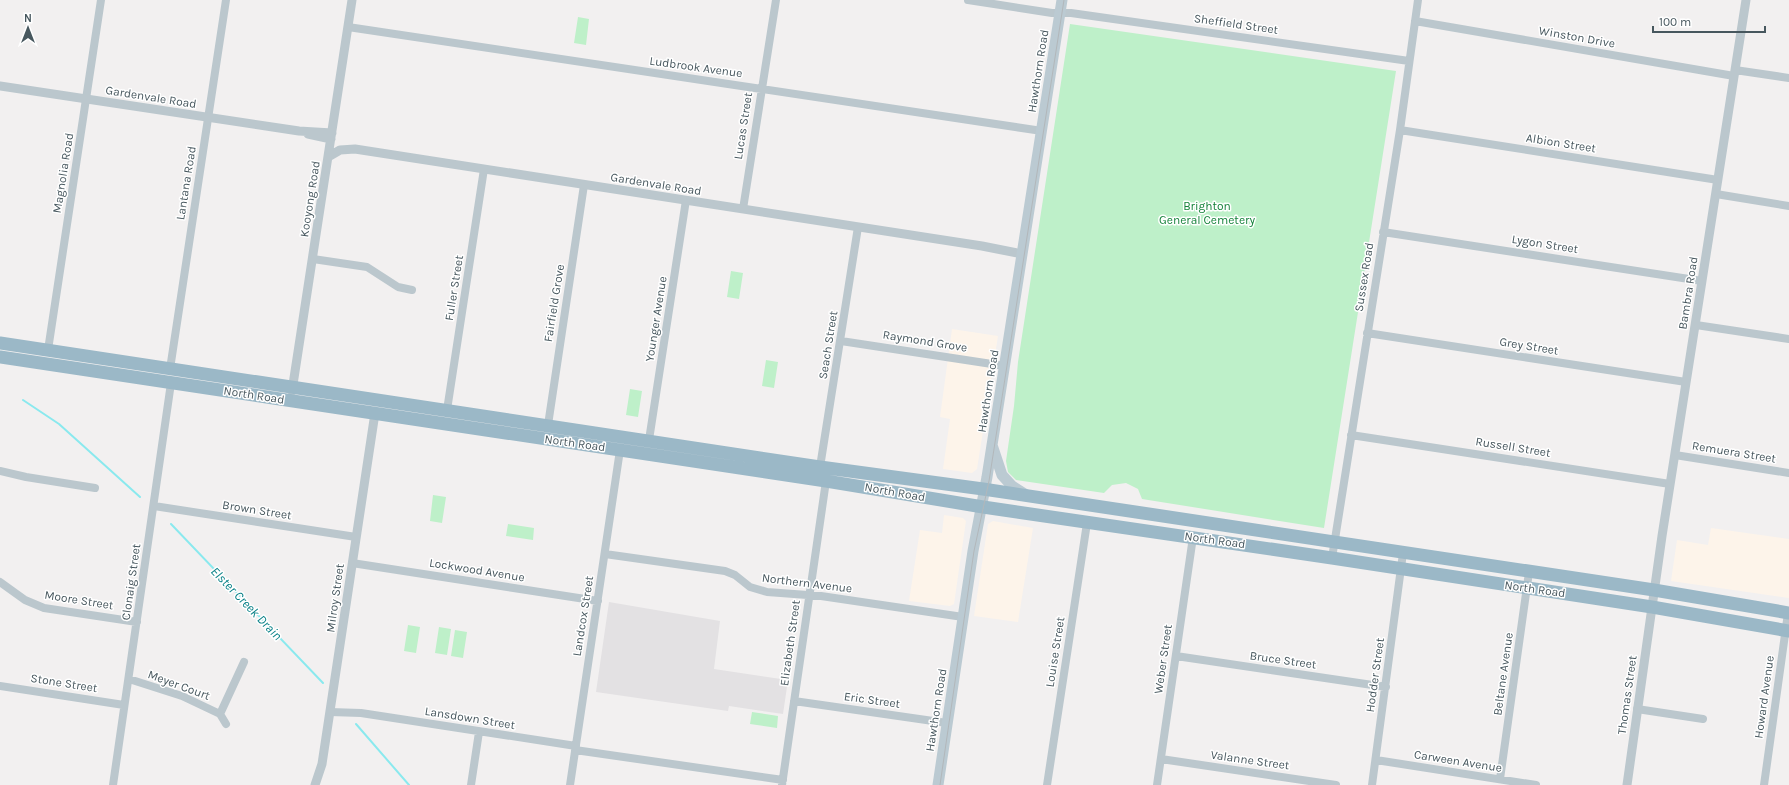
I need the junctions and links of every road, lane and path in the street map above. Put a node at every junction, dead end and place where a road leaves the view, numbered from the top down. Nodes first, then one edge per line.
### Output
1 (101, 0) edge
2 (226, 0) edge
3 (352, 0) edge
4 (776, 0) edge
5 (968, 0) edge
6 (1062, 0) edge
7 (1418, 0) edge
8 (1746, 0) edge
9 (1060, 12) junction
10 (1415, 21) junction
11 (348, 27) junction
12 (1409, 61) junction
13 (1735, 73) junction
14 (1789, 78) edge
15 (0, 86) edge
16 (762, 88) junction
17 (86, 99) junction
18 (208, 117) junction
19 (1400, 130) junction
20 (1042, 131) junction
21 (331, 136) junction
22 (328, 157) junction
23 (484, 169) junction
24 (1718, 180) junction
25 (584, 185) junction
26 (1716, 194) junction
27 (686, 200) junction
28 (1789, 206) edge
29 (743, 209) junction
30 (858, 227) junction
31 (1383, 232) junction
32 (1023, 251) junction
33 (312, 259) junction
34 (1702, 281) junction
35 (412, 290) dead end
36 (1696, 325) junction
37 (1367, 333) junction
38 (1789, 339) edge
39 (840, 341) junction
40 (0, 343) edge
41 (48, 350) junction
42 (0, 357) edge
43 (1005, 366) junction
44 (170, 369) junction
45 (171, 382) junction
46 (1686, 382) junction
47 (293, 387) junction
48 (290, 401) junction
49 (447, 410) junction
50 (375, 413) junction
51 (498, 418) junction
52 (548, 425) junction
53 (496, 431) junction
54 (1351, 434) junction
55 (649, 440) junction
56 (992, 445) junction
57 (620, 450) junction
58 (1675, 455) junction
59 (820, 467) junction
60 (0, 471) edge
61 (1789, 473) edge
62 (826, 480) junction
63 (936, 482) junction
64 (1670, 484) junction
65 (95, 488) dead end
66 (985, 490) junction
67 (1027, 496) junction
68 (934, 499) junction
69 (154, 506) junction
70 (981, 507) junction
71 (1088, 523) junction
72 (356, 537) junction
73 (1194, 537) junction
74 (1334, 542) junction
75 (1403, 553) junction
76 (605, 554) junction
77 (1332, 558) junction
78 (352, 563) junction
79 (1402, 568) junction
80 (1529, 572) junction
81 (1587, 581) junction
82 (0, 582) edge
83 (1527, 588) junction
84 (1654, 590) junction
85 (809, 596) junction
86 (1584, 597) junction
87 (598, 601) junction
88 (1652, 608) junction
89 (1789, 613) edge
90 (963, 617) junction
91 (137, 622) junction
92 (1787, 630) edge
93 (1176, 656) junction
94 (244, 662) dead end
95 (128, 679) junction
96 (0, 686) edge
97 (1386, 687) junction
98 (794, 701) junction
99 (124, 705) junction
100 (330, 708) junction
101 (1637, 709) junction
102 (220, 714) junction
103 (1703, 719) dead end
104 (947, 723) junction
105 (226, 724) dead end
106 (479, 732) junction
107 (576, 748) junction
108 (1161, 759) junction
109 (1376, 760) junction
110 (1500, 779) junction
111 (782, 782) edge
112 (318, 784) edge
113 (112, 785) edge
114 (471, 785) edge
115 (570, 785) edge
116 (938, 785) edge
117 (1047, 785) edge
118 (1157, 785) edge
119 (1336, 785) edge
120 (1372, 785) edge
121 (1536, 785) edge
122 (1627, 785) edge
123 (1764, 785) edge

1 - 17 street, Magnolia Road
2 - 18 street, Lantana Road
3 - 11 street, Kooyong Road
4 - 16 street, Lucas Street
5 - 9 street, Sheffield Street
6 - 9 main road, Hawthorn Road
7 - 10 street, Sussex Road
8 - 13 street, Bambra Road
9 - 12 street, Sheffield Street
9 - 20 main road, Hawthorn Road
10 - 12 street, Sussex Road
10 - 13 street, Winston Drive
11 - 16 street, Ludbrook Avenue
11 - 21 street, Kooyong Road
12 - 19 street, Sussex Road
13 - 14 street, Winston Drive
13 - 24 street, Bambra Road
15 - 17 street, Gardenvale Road
16 - 20 street, Ludbrook Avenue
16 - 29 street, Lucas Street
17 - 18 street, Gardenvale Road
17 - 41 street, Magnolia Road
18 - 21 street, Gardenvale Road
18 - 44 street, Lantana Road
19 - 24 street, Albion Street
19 - 31 street, Sussex Road
20 - 32 main road, Hawthorn Road
21 - 22 street, Kooyong Road
22 - 23 street, Gardenvale Road
22 - 33 street, Kooyong Road
23 - 25 street, Gardenvale Road
23 - 49 street, Fuller Street
24 - 26 street, Bambra Road
25 - 27 street, Gardenvale Road
25 - 52 street, Fairfield Grove
26 - 28 street
26 - 34 street, Bambra Road
27 - 29 street, Gardenvale Road
27 - 55 street, Younger Avenue
29 - 30 street, Gardenvale Road
30 - 32 street, Gardenvale Road
30 - 39 street, Seach Street
31 - 34 street, Lygon Street
31 - 37 street, Sussex Road
32 - 43 main road, Hawthorn Road
33 - 35 street
33 - 47 street, Kooyong Road
34 - 36 street, Bambra Road
36 - 38 street
36 - 46 street, Bambra Road
37 - 46 street, Grey Street
37 - 54 street, Sussex Road
39 - 43 street, Raymond Grove
39 - 59 street, Seach Street
40 - 41 highway, North Road
41 - 44 highway, North Road
42 - 45 highway, North Road
43 - 56 main road, Hawthorn Road
44 - 47 highway, North Road
45 - 48 highway, North Road
45 - 69 street, Clonaig Street
46 - 58 street, Bambra Road
47 - 48 street, Kooyong Road
47 - 49 highway, North Road
48 - 50 highway, North Road
49 - 51 highway, North Road
50 - 53 highway, North Road
50 - 72 street, Milroy Street
51 - 52 highway, North Road
51 - 53 highway
52 - 55 highway, North Road
53 - 57 highway, North Road
54 - 64 street, Russell Street
54 - 74 street, Sussex Road
55 - 59 highway, North Road
56 - 66 main road, Hawthorn Road
56 - 67 main road
57 - 62 highway, North Road
57 - 76 street, Landcox Street
58 - 61 street, Remuera Street
58 - 64 street, Bambra Road
59 - 63 highway, North Road
60 - 65 street
62 - 68 highway, North Road
62 - 85 street, Elizabeth Street
63 - 66 highway, North Road
63 - 68 highway
64 - 84 street, Bambra Road
66 - 67 highway, North Road
66 - 70 main road, Hawthorn Road
67 - 74 highway, North Road
68 - 70 highway, North Road
69 - 72 street, Brown Street
69 - 91 street, Clonaig Street
70 - 71 highway, North Road
70 - 90 main road, Hawthorn Road
71 - 73 highway, North Road
71 - 117 street, Louise Street
72 - 78 street, Milroy Street
73 - 77 highway, North Road
73 - 93 street, Weber Street
74 - 75 highway, North Road
74 - 77 street, Sussex Road
75 - 79 street, Hodder Street
75 - 80 highway, North Road
76 - 85 street, Northern Avenue
76 - 87 street, Landcox Street
77 - 79 highway, North Road
78 - 87 street, Lockwood Avenue
78 - 100 street, Milroy Street
79 - 83 highway, North Road
79 - 97 street, Hodder Street
80 - 81 highway, North Road
80 - 83 street, Beltane Avenue
81 - 84 highway, North Road
81 - 86 highway
82 - 91 street, Moore Street
83 - 86 highway, North Road
83 - 110 street, Beltane Avenue
84 - 88 street, Thomas Street
84 - 89 highway, North Road
85 - 90 street, Northern Avenue
85 - 98 street, Elizabeth Street
86 - 88 highway, North Road
87 - 107 street, Landcox Street
88 - 92 highway, North Road
88 - 101 street, Thomas Street
89 - 92 street, Howard Avenue
90 - 104 main road, Hawthorn Road
91 - 95 street, Clonaig Street
92 - 123 street, Howard Avenue
93 - 97 street, Bruce Street
93 - 108 street, Weber Street
94 - 102 street, Meyer Court
95 - 99 street, Clonaig Street
95 - 102 street, Meyer Court
96 - 99 street, Stone Street
97 - 109 street, Hodder Street
98 - 104 street, Eric Street
98 - 111 street, Elizabeth Street
99 - 113 street, Clonaig Street
100 - 106 street, Lansdown Street
100 - 112 street, Milroy Street
101 - 103 street
101 - 122 street, Thomas Street
102 - 105 street, Meyer Court
104 - 116 main road, Hawthorn Road
106 - 107 street, Lansdown Street
106 - 114 street
107 - 111 street, Lansdown Street
107 - 115 street, Landcox Street
108 - 118 street, Weber Street
108 - 119 street, Valanne Street
109 - 110 street, Carween Avenue
109 - 120 street, Hodder Street
110 - 121 street, Carween Avenue

